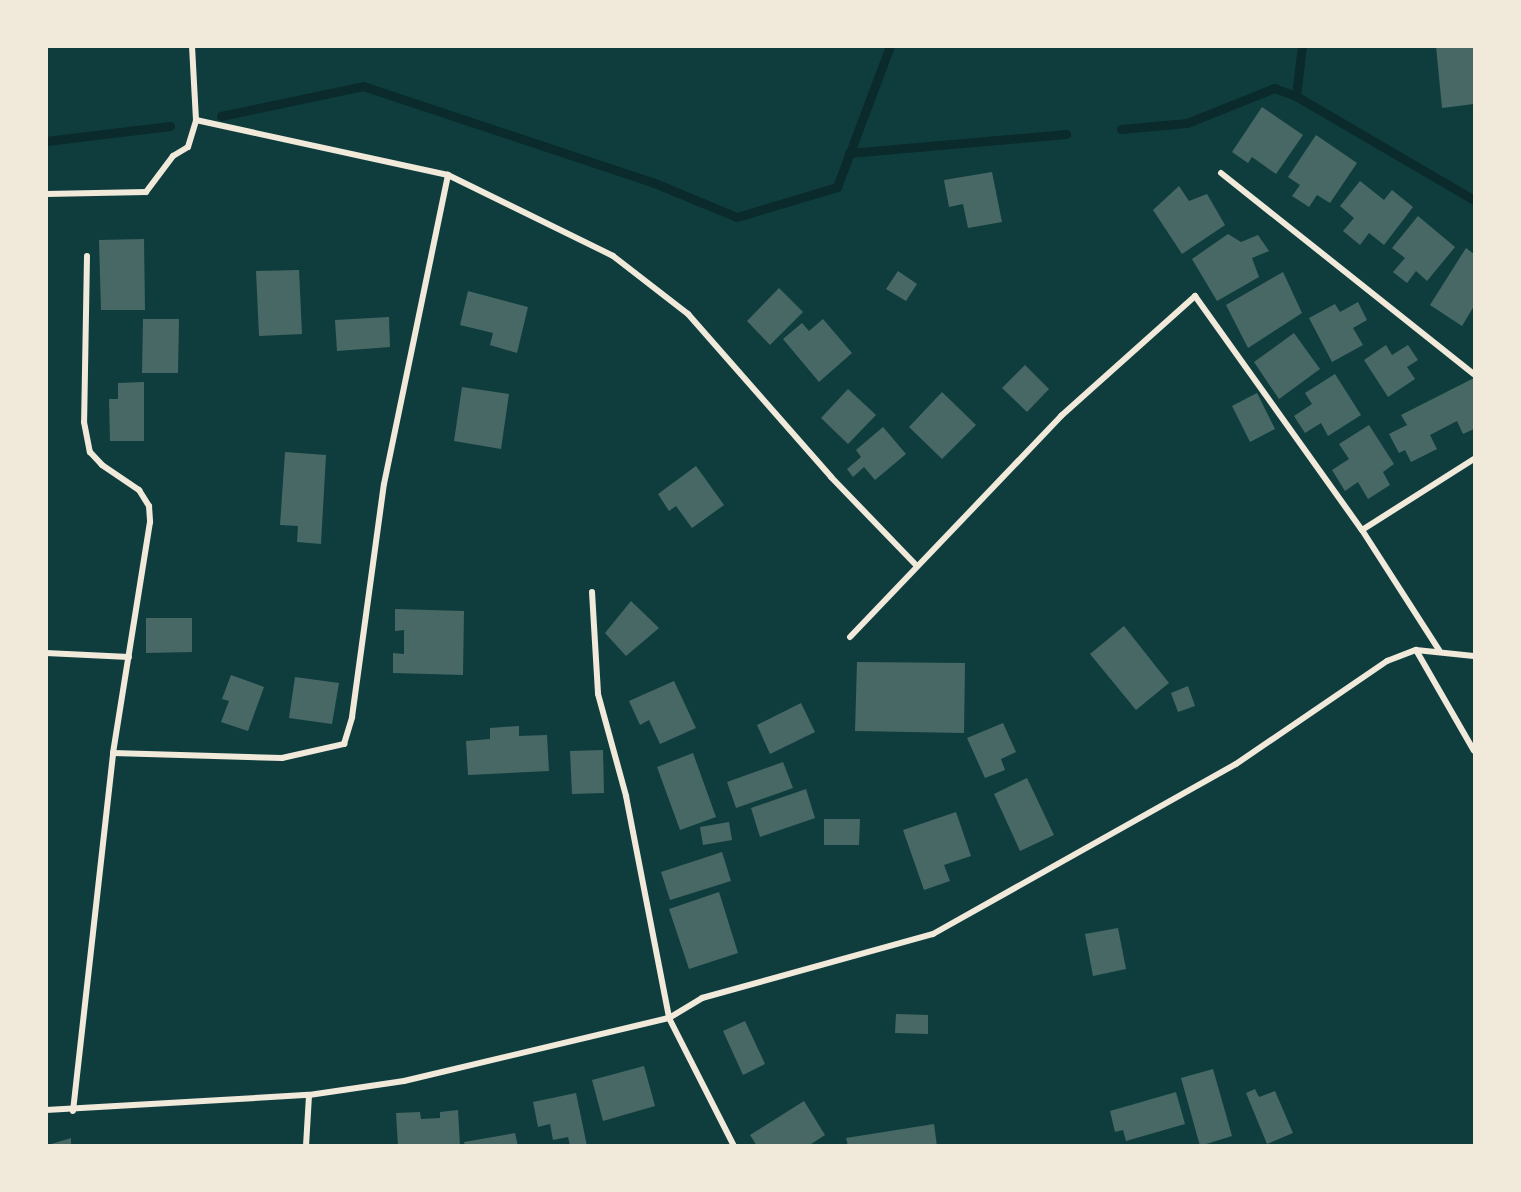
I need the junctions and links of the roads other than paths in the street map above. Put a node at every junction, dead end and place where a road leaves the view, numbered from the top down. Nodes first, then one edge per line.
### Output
1 (192, 46) edge
2 (196, 120) junction
3 (1221, 173) dead end
4 (448, 175) junction
5 (46, 194) edge
6 (87, 256) dead end
7 (1474, 374) edge
8 (1474, 459) edge
9 (1362, 530) junction
10 (916, 565) junction
11 (592, 592) dead end
12 (850, 637) dead end
13 (1416, 650) junction
14 (1439, 650) junction
15 (46, 653) edge
16 (1474, 656) edge
17 (129, 657) junction
18 (1474, 751) edge
19 (113, 753) junction
20 (669, 1018) junction
21 (309, 1095) junction
22 (46, 1110) edge
23 (73, 1111) junction
24 (306, 1146) edge
25 (734, 1146) edge

1 - 2 street
2 - 4 street
2 - 5 street
3 - 7 street
4 - 10 street
4 - 19 street
6 - 17 street
8 - 9 street
9 - 10 street
9 - 14 street
10 - 12 street
11 - 20 street
13 - 14 street
13 - 18 street
13 - 20 street
14 - 16 street
15 - 17 street
17 - 19 street
19 - 23 street
20 - 21 street
20 - 25 street
21 - 23 street
21 - 24 street
22 - 23 street

